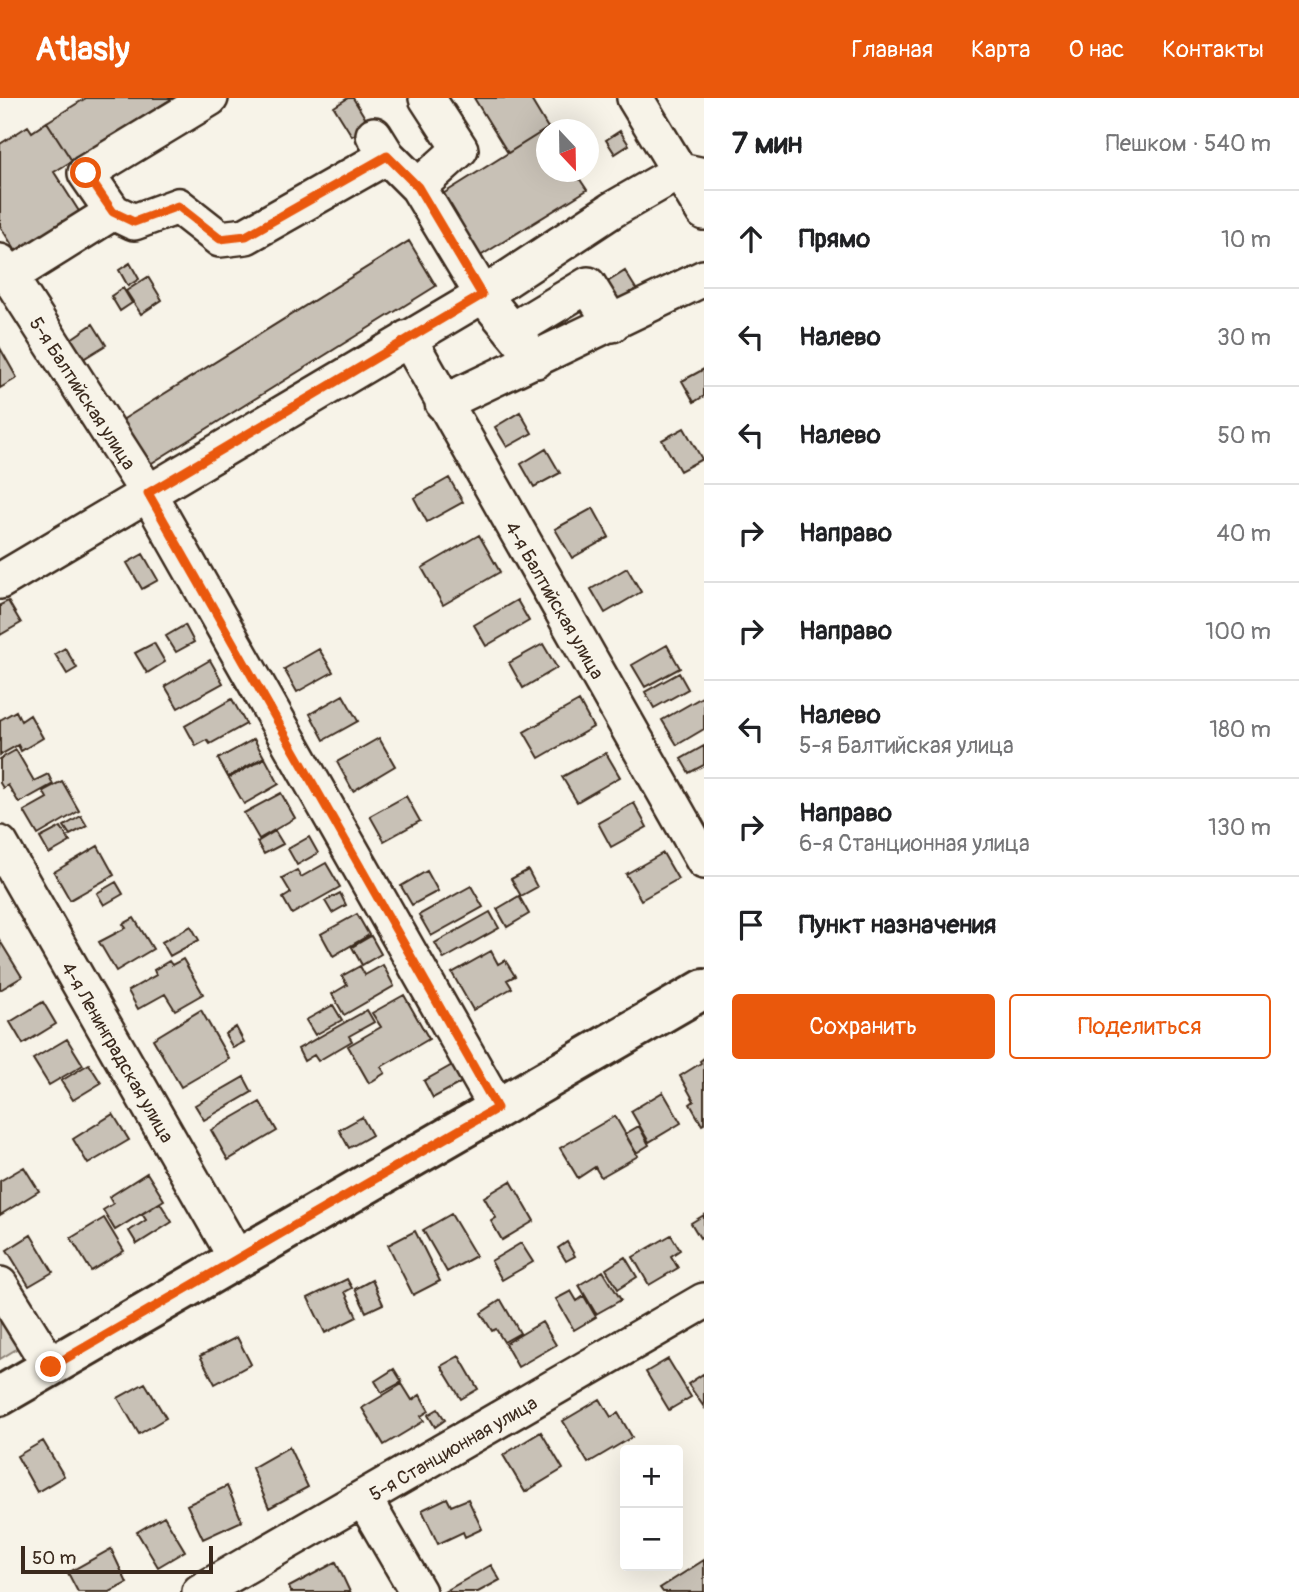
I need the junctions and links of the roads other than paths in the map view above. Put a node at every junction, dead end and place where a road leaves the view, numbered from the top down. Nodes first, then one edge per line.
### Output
1 (210, 98) edge
2 (427, 98) edge
3 (635, 98) edge
4 (692, 173) edge
5 (418, 187) junction
6 (113, 212) junction
7 (704, 212) edge
8 (4, 270) edge
9 (704, 278) edge
10 (482, 295) junction
11 (612, 324) junction
12 (512, 331) junction
13 (408, 338) junction
14 (536, 360) junction
15 (443, 403) junction
16 (148, 493) junction
17 (0, 581) edge
18 (0, 844) edge
19 (704, 862) edge
20 (704, 989) edge
21 (497, 1108) junction
22 (237, 1259) junction
23 (0, 1285) edge
24 (704, 1301) edge
25 (51, 1367) junction
26 (0, 1396) edge
27 (364, 1499) junction
28 (200, 1592) edge
29 (418, 1592) edge

1 - 6 street
2 - 5 street
3 - 4 street
4 - 7 street
4 - 10 street
5 - 6 street
5 - 10 street
6 - 8 street
8 - 16 street, 5-я Балтийская улица
9 - 11 street
10 - 12 street
10 - 13 street
11 - 12 street
11 - 14 street
12 - 14 street
13 - 15 street, 4-я Балтийская улица
13 - 16 street
14 - 15 street
15 - 19 street, 4-я Балтийская улица
16 - 17 street
16 - 21 street, 5-я Балтийская улица
18 - 22 street, 4-я Ленинградская улица
20 - 21 main road
21 - 22 main road
22 - 25 main road
23 - 25 street
24 - 27 street, 5-я Станционная улица
25 - 26 main road
27 - 28 street, 5-я Станционная улица
27 - 29 street

